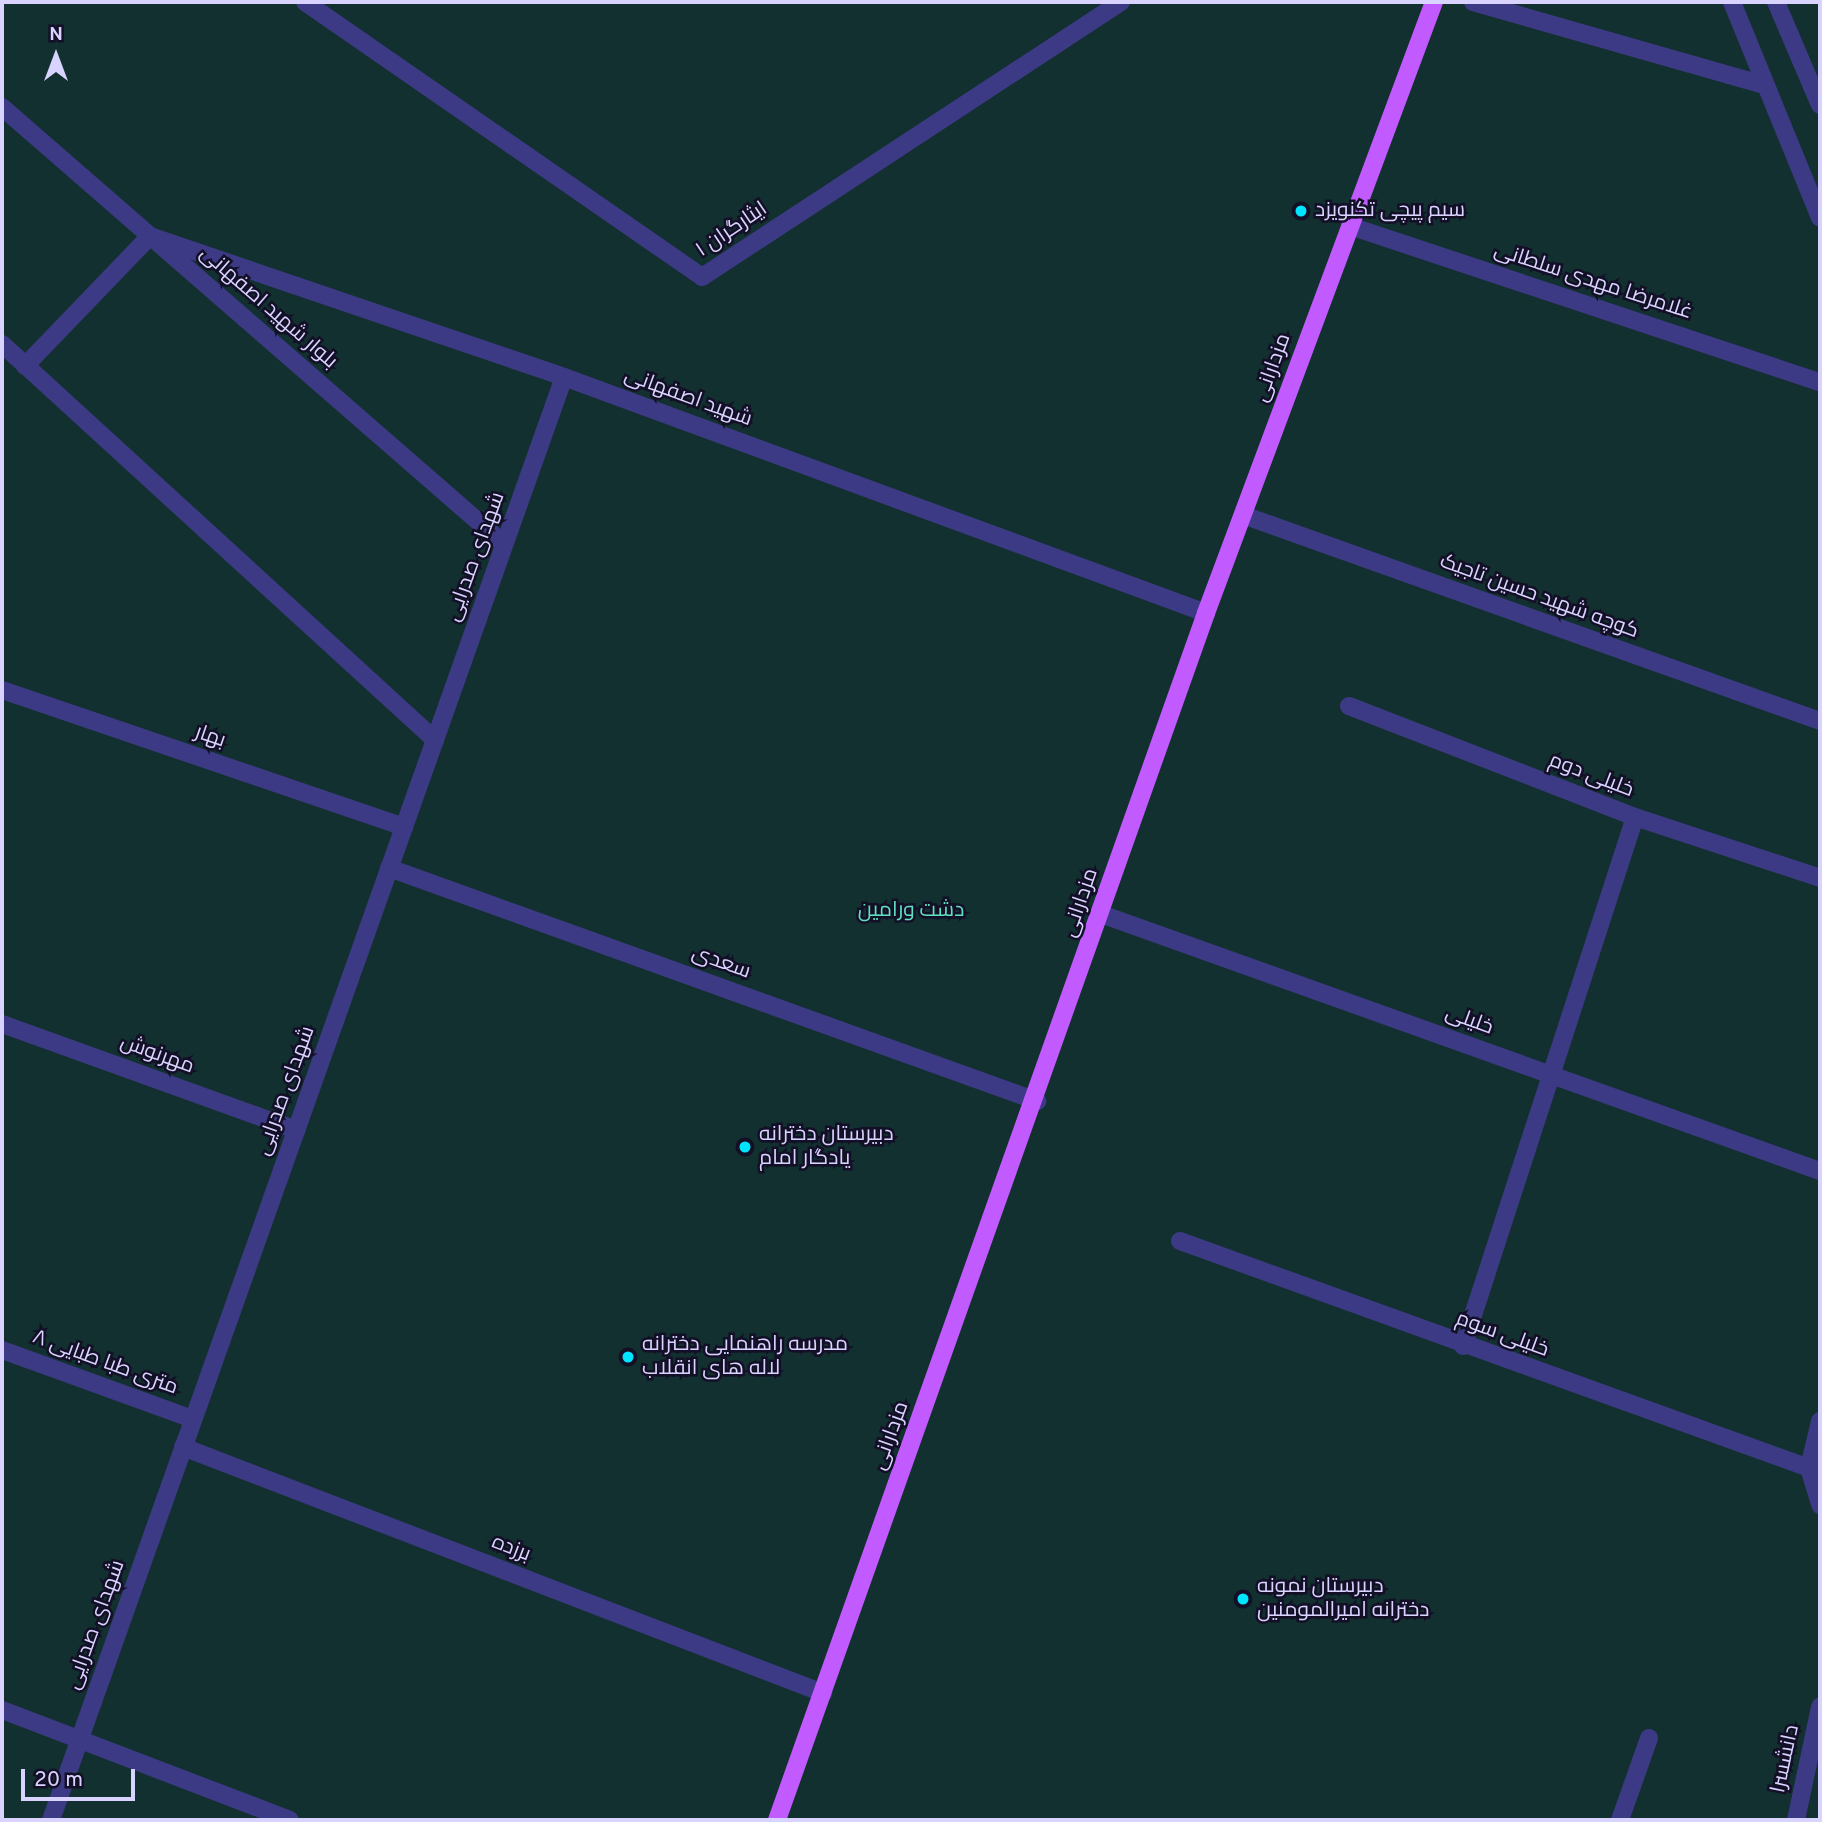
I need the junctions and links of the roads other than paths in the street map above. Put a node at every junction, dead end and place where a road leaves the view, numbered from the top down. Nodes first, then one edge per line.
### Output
1 (305, 2) edge
2 (1121, 2) edge
3 (1434, 2) edge
4 (1473, 2) edge
5 (1732, 2) edge
6 (1776, 2) edge
7 (1765, 85) junction
8 (1820, 105) edge
9 (2, 107) edge
10 (1820, 215) edge
11 (1350, 226) junction
12 (150, 236) junction
13 (2, 344) edge
14 (25, 366) junction
15 (564, 377) junction
16 (1820, 382) edge
17 (1242, 515) junction
18 (504, 544) junction
19 (1206, 613) junction
20 (2, 690) edge
21 (1349, 706) dead end
22 (1820, 721) edge
23 (435, 740) junction
24 (1635, 817) junction
25 (404, 827) junction
26 (389, 868) junction
27 (1820, 878) edge
28 (1101, 914) junction
29 (2, 1024) edge
30 (1551, 1075) junction
31 (1037, 1101) junction
32 (296, 1130) junction
33 (1820, 1171) edge
34 (1180, 1241) dead end
35 (1463, 1346) junction
36 (2, 1350) edge
37 (193, 1419) junction
38 (1820, 1421) edge
39 (183, 1447) junction
40 (1810, 1468) junction
41 (1820, 1505) edge
42 (823, 1693) junction
43 (1820, 1707) edge
44 (2, 1710) edge
45 (1649, 1738) dead end
46 (80, 1739) junction
47 (51, 1820) edge
48 (290, 1820) edge
49 (777, 1820) edge
50 (1620, 1820) edge
51 (1796, 1820) edge

1 - 2 street, ایثارگران ۱
3 - 11 main road, مزدارانی
4 - 7 street
5 - 7 street
6 - 8 street
7 - 10 street
9 - 12 street, بلوار شهید اصفهانی
11 - 16 street, غلامرضا مهدی سلطانی
11 - 17 main road, مزدارانی
12 - 14 street
12 - 15 street, شهید اصفهانی
12 - 18 street, بلوار شهید اصفهانی
13 - 14 street
14 - 23 street
15 - 18 street, شهدای صدرایی
15 - 19 street, شهید اصفهانی
17 - 19 main road, مزدارانی
17 - 22 street, کوچه شهید حسین تاجیک
18 - 23 street, شهدای صدرایی
19 - 28 main road, مزدارانی
20 - 25 street, بهار
21 - 24 street, خلیلی دوم
23 - 25 street, شهدای صدرایی
24 - 27 street, خلیلی دوم
24 - 30 street
25 - 26 street, شهدای صدرایی
26 - 31 street, سعدی
26 - 32 street, شهدای صدرایی
28 - 30 street, خلیلی
28 - 31 main road, مزدارانی
29 - 32 street, مهرنوش
30 - 33 street, خلیلی
30 - 35 street
31 - 42 main road, مزدارانی
32 - 37 street, شهدای صدرایی
34 - 35 street, خلیلی سوم
35 - 40 street, خلیلی سوم
36 - 37 street, ۸ متری طبا طبایی
37 - 39 street, شهدای صدرایی
38 - 40 street
39 - 42 street, برزده
39 - 46 street, شهدای صدرایی
40 - 41 street
42 - 49 main road, مزدارانی
43 - 51 street, دانشسرا
44 - 46 street
45 - 50 street
46 - 47 street, شهدای صدرایی
46 - 48 street

